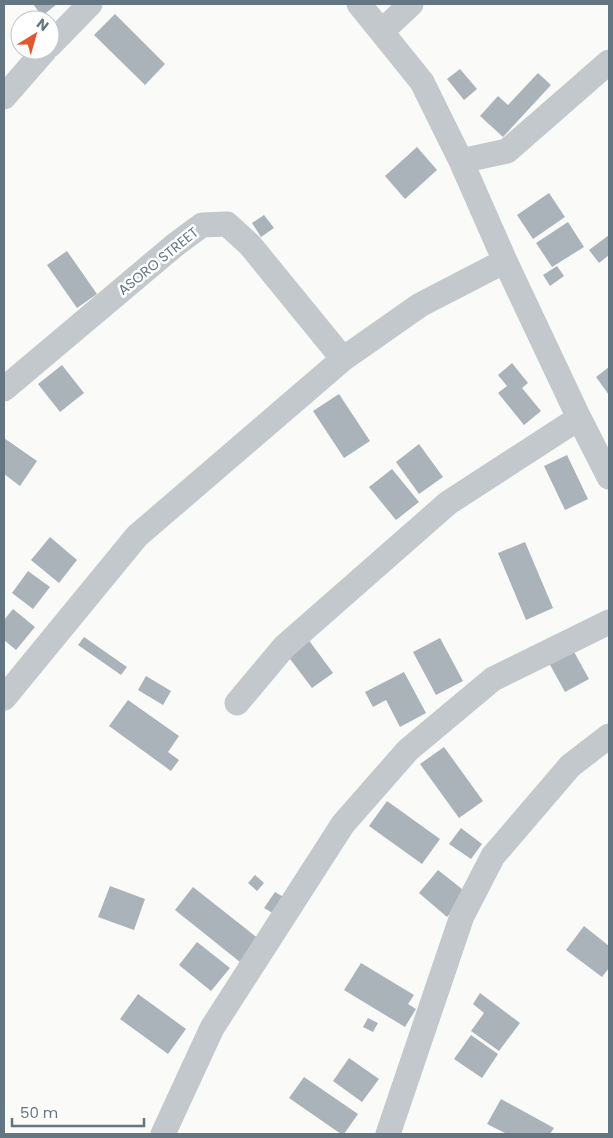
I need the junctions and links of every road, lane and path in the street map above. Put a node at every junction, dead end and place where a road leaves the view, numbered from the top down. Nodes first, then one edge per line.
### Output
1 (90, 4) edge
2 (359, 4) edge
3 (411, 4) edge
4 (382, 31) junction
5 (60, 35) edge
6 (36, 60) edge
7 (609, 62) edge
8 (4, 97) edge
9 (461, 161) junction
10 (505, 261) junction
11 (343, 359) junction
12 (4, 389) edge
13 (579, 418) junction
14 (609, 477) edge
15 (609, 622) edge
16 (4, 698) edge
17 (237, 703) dead end
18 (609, 736) edge
19 (163, 1134) edge
20 (388, 1134) edge

1 - 5 street
2 - 4 street
3 - 4 street
4 - 9 street
6 - 8 street
7 - 9 street
9 - 10 street
10 - 11 street
10 - 13 street
11 - 12 street, ASORO STREET
11 - 16 street
13 - 14 street
13 - 17 street
15 - 19 street
18 - 20 street

